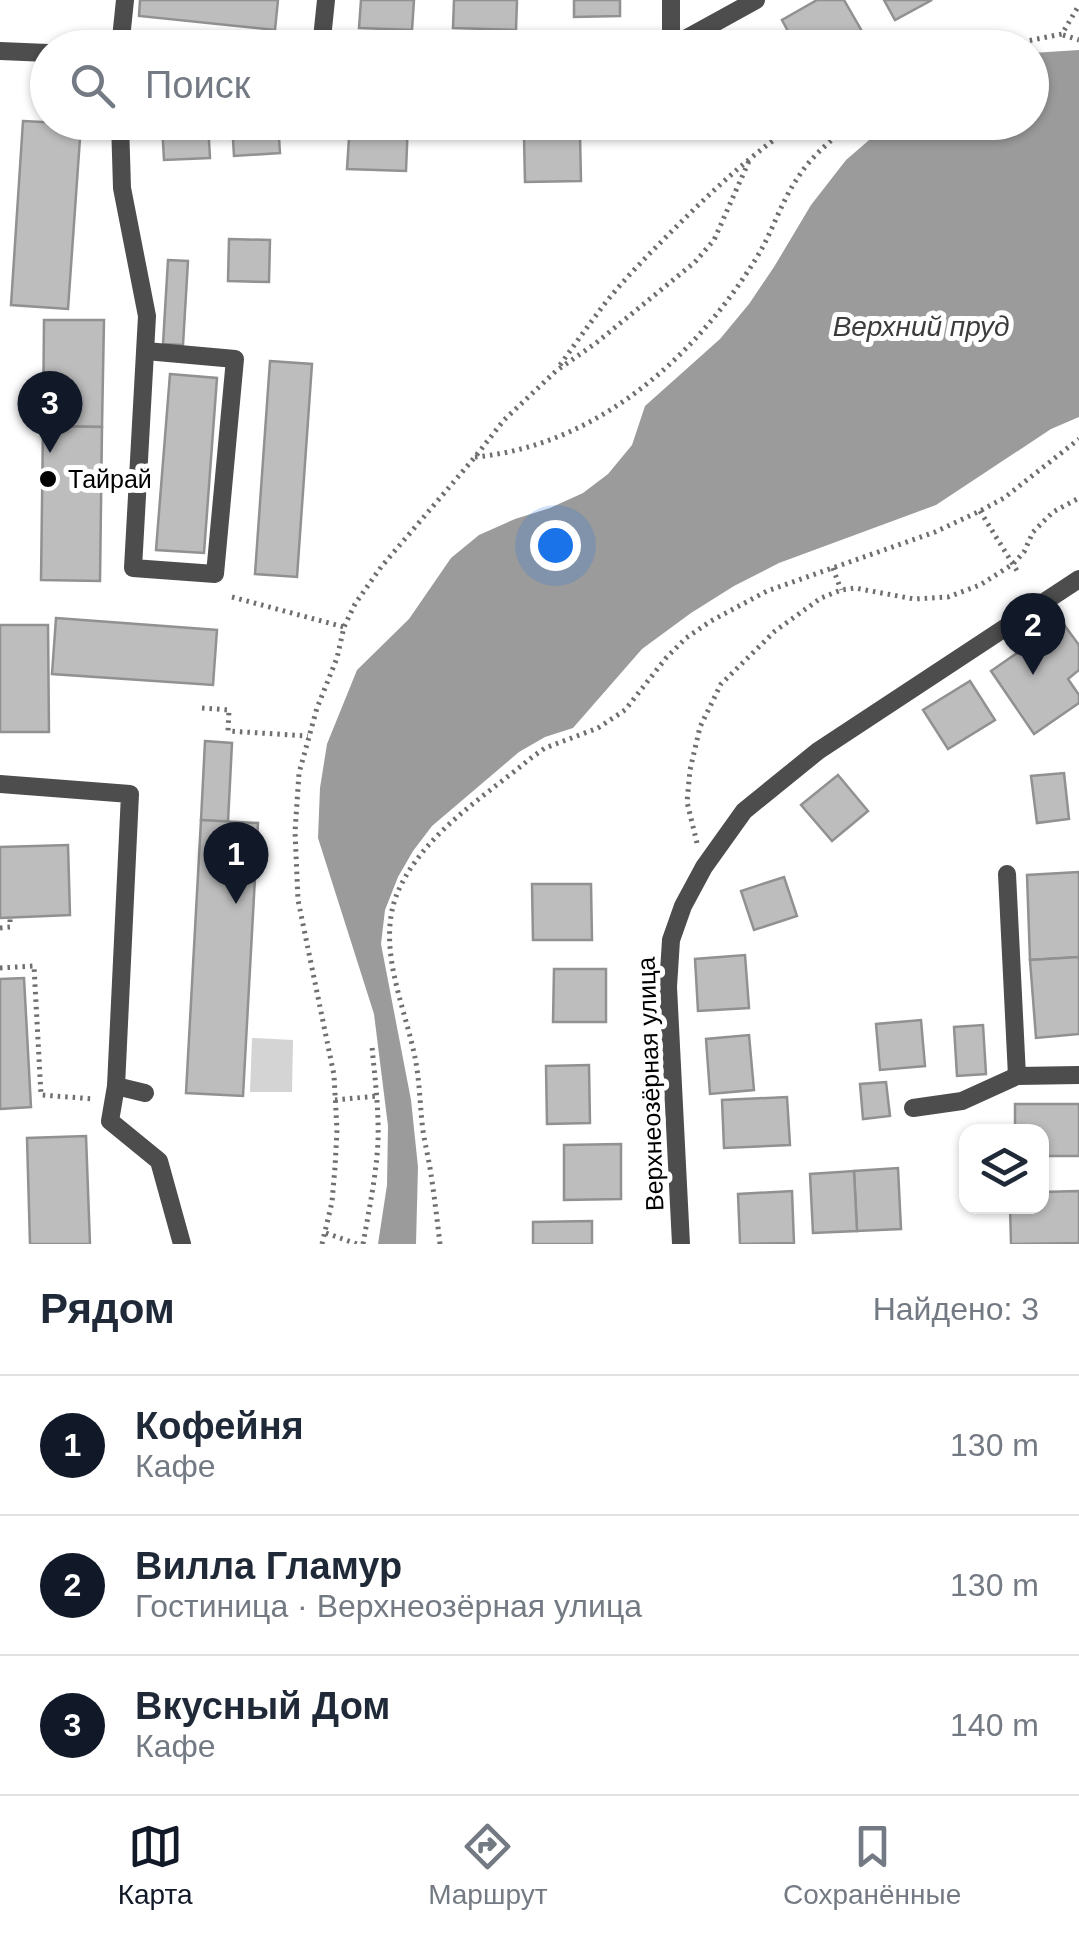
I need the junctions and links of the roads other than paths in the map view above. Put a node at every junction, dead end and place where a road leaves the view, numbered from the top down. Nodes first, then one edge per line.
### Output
1 (125, 0) edge
2 (326, 0) edge
3 (671, 0) edge
4 (756, 0) edge
5 (122, 30) edge
6 (323, 30) edge
7 (670, 30) edge
8 (701, 30) edge
9 (0, 51) edge
10 (30, 52) edge
11 (121, 140) edge
12 (146, 351) junction
13 (1076, 587) edge
14 (0, 784) edge
15 (1007, 874) dead end
16 (1079, 1075) edge
17 (1017, 1076) junction
18 (115, 1093) junction
19 (145, 1093) dead end
20 (913, 1108) dead end
21 (182, 1244) edge
22 (681, 1244) edge

1 - 5 street
2 - 6 street
3 - 7 street
4 - 8 street
9 - 10 street
11 - 12 street
12 - 12 street
13 - 22 street, Верхнеозёрная улица
14 - 18 street
15 - 17 street
16 - 17 street
17 - 20 street
18 - 19 street
18 - 21 street

